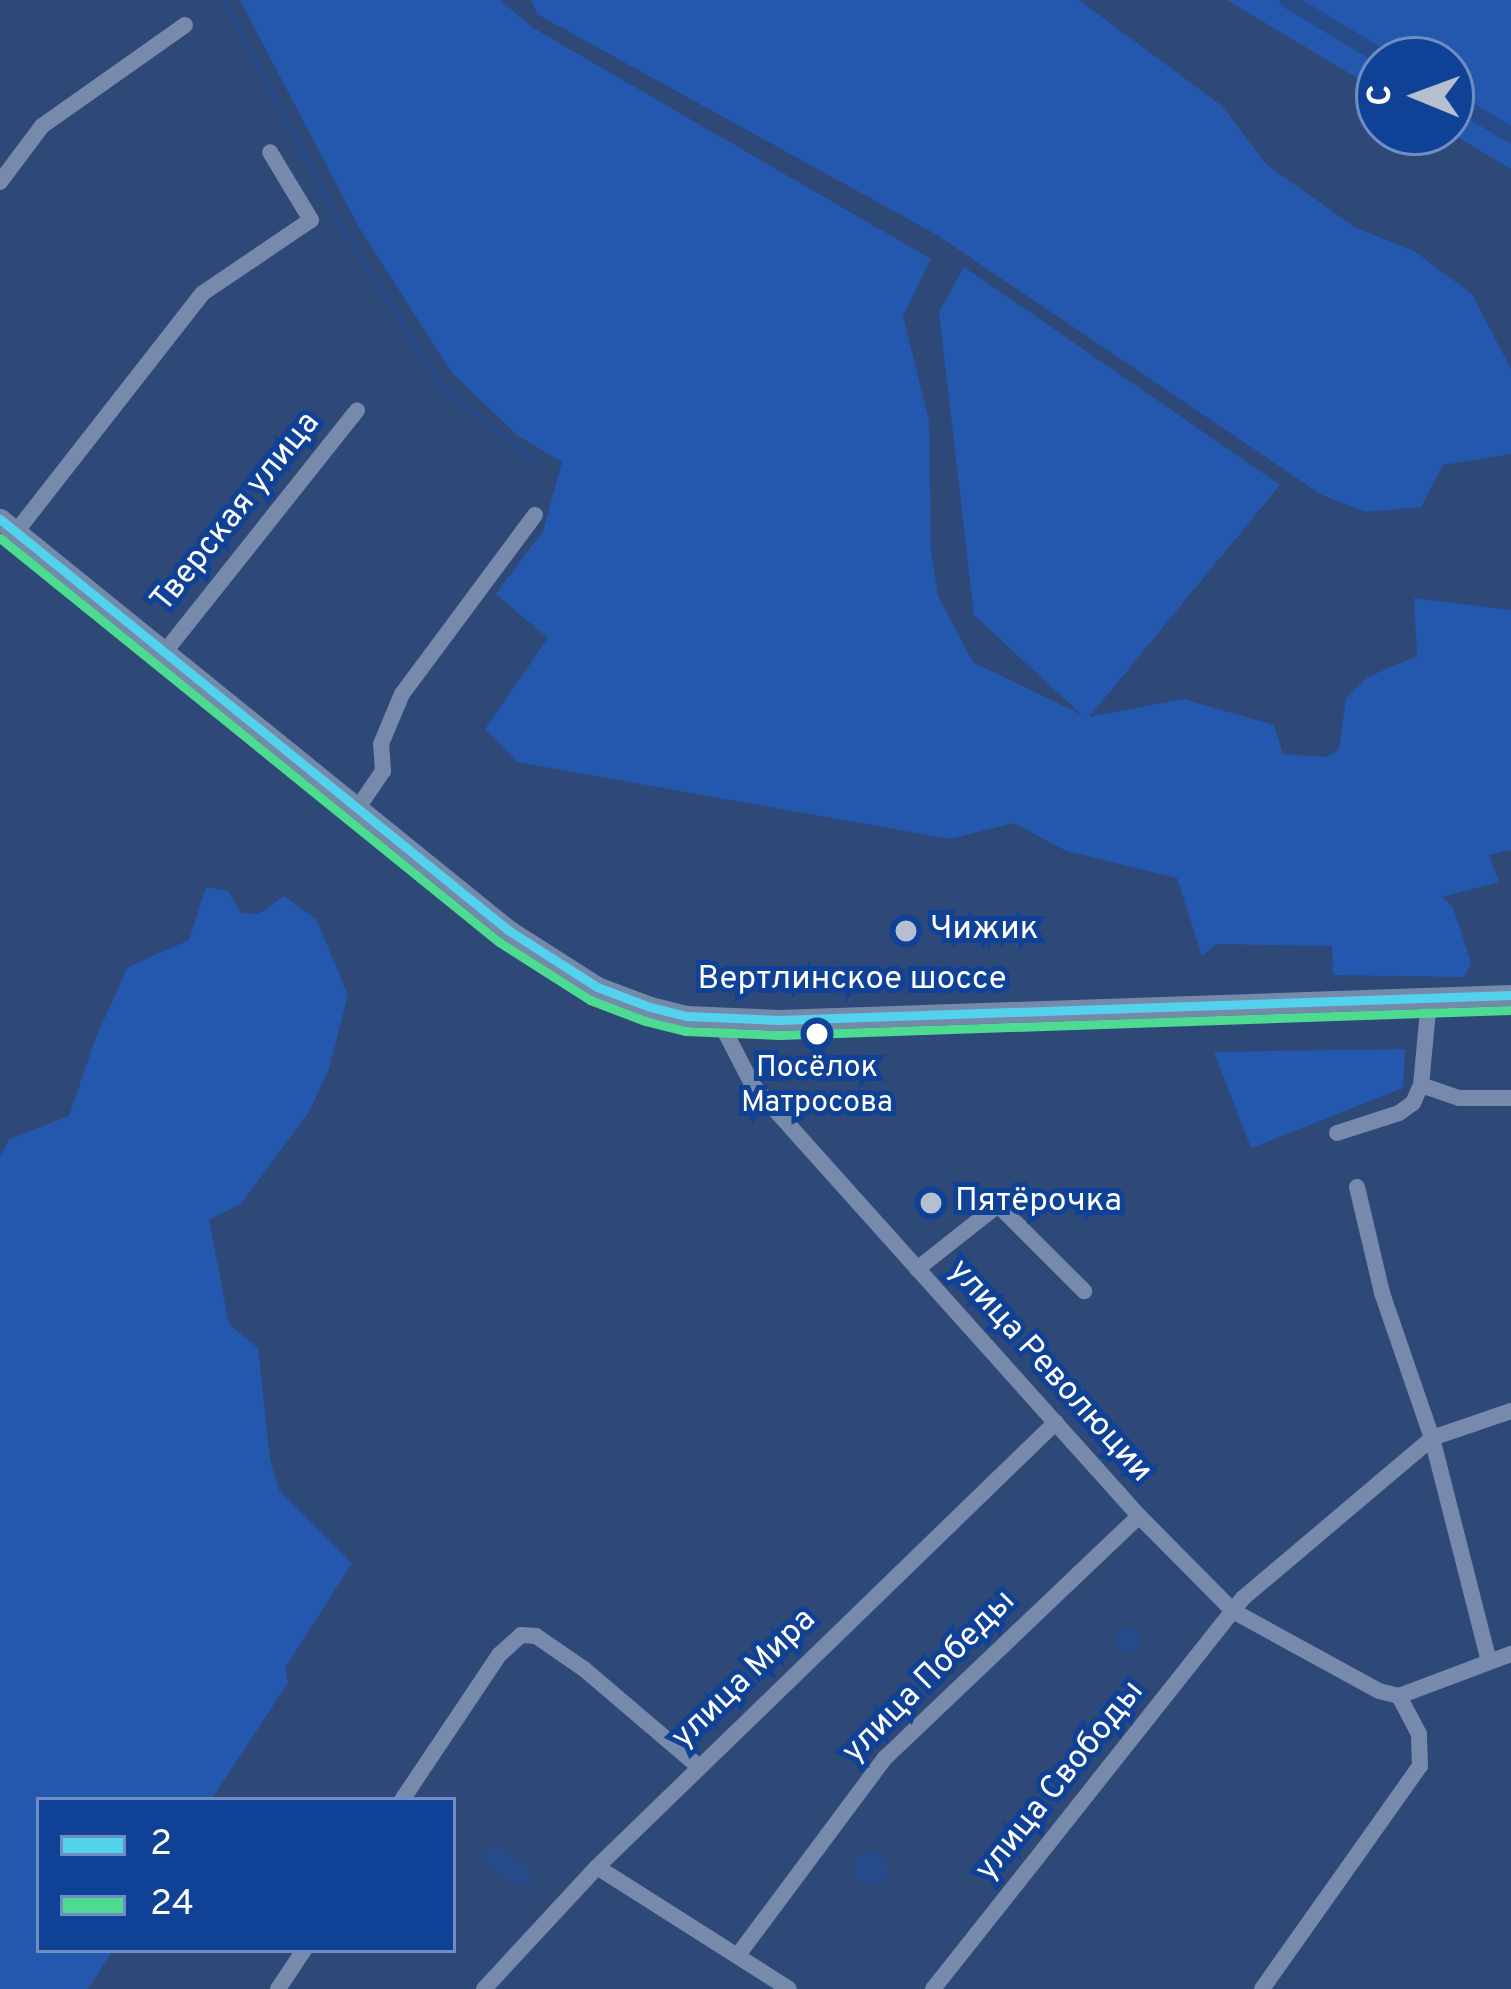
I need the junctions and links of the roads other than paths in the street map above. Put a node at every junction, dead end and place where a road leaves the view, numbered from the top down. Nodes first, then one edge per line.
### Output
1 (185, 25) dead end
2 (270, 152) dead end
3 (0, 182) edge
4 (357, 410) dead end
5 (535, 515) dead end
6 (8, 526) edge
7 (164, 653) junction
8 (357, 809) junction
9 (1511, 995) edge
10 (1429, 1000) junction
11 (718, 1018) junction
12 (1421, 1085) junction
13 (1511, 1098) edge
14 (1337, 1132) dead end
15 (1357, 1187) dead end
16 (917, 1269) junction
17 (1084, 1291) dead end
18 (1511, 1411) edge
19 (1056, 1422) junction
20 (1432, 1438) junction
21 (1139, 1516) junction
22 (1233, 1611) junction
23 (1511, 1654) edge
24 (1489, 1662) junction
25 (1399, 1696) junction
26 (698, 1767) junction
27 (404, 1797) edge
28 (597, 1867) junction
29 (302, 1953) edge
30 (738, 1954) junction
31 (278, 1989) edge
32 (484, 1989) edge
33 (789, 1989) edge
34 (933, 1989) edge
35 (1262, 1989) edge

1 - 3 street
2 - 6 street
4 - 7 street, Тверская улица
5 - 8 street
6 - 7 main road, Вертлинское шоссе
7 - 8 main road, Вертлинское шоссе
8 - 11 main road, Вертлинское шоссе
9 - 10 main road, Вертлинское шоссе
10 - 11 main road, Вертлинское шоссе
10 - 12 street
11 - 16 street, улица Революции
12 - 13 street
12 - 14 street
15 - 20 street
16 - 17 street
16 - 19 street, улица Революции
18 - 20 street
19 - 21 street, улица Революции
19 - 26 street, улица Мира
20 - 22 street, улица Свободы
20 - 24 street
21 - 22 street, улица Революции
21 - 30 street, улица Победы
22 - 25 street, улица Революции
22 - 34 street, улица Свободы
23 - 24 street
24 - 25 street
25 - 35 street
26 - 27 street
26 - 28 street, улица Мира
28 - 30 street
28 - 32 street, улица Мира
29 - 31 street
30 - 33 street

